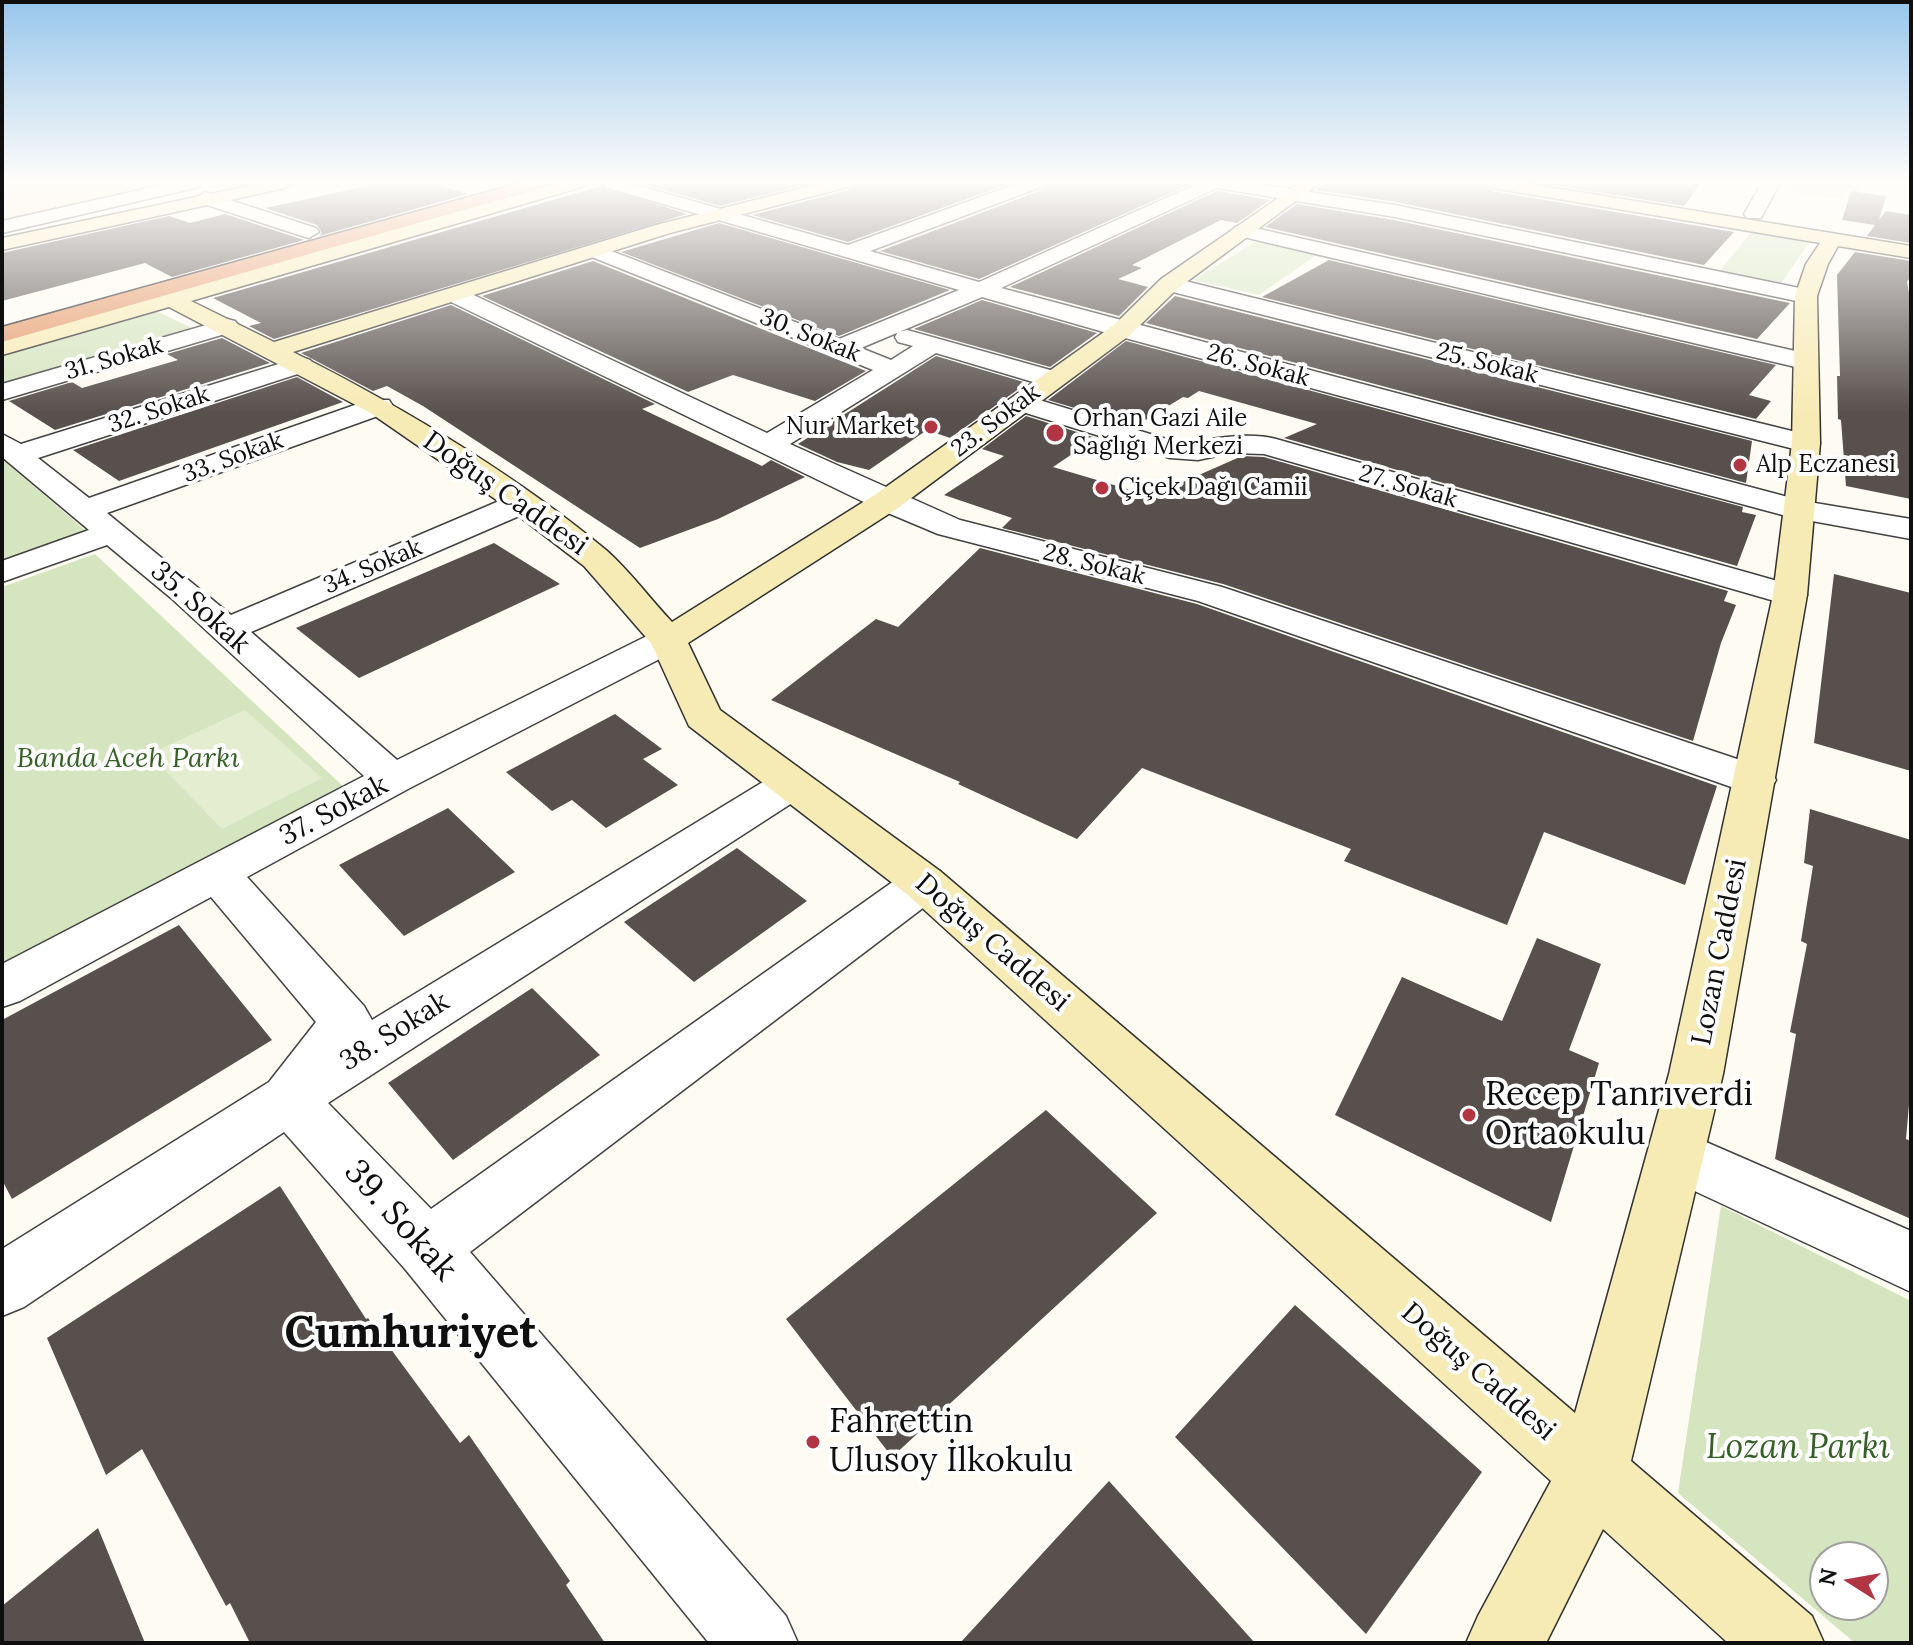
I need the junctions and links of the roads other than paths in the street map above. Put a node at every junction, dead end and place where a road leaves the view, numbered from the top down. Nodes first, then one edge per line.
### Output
1 (201, 260) edge
2 (267, 260) edge
3 (311, 260) edge
4 (566, 260) edge
5 (616, 260) edge
6 (880, 260) edge
7 (1046, 260) edge
8 (1202, 260) edge
9 (1366, 260) edge
10 (1631, 260) edge
11 (1820, 260) edge
12 (1169, 284) junction
13 (981, 289) junction
14 (72, 293) dead end
15 (455, 295) junction
16 (1806, 296) junction
17 (172, 300) junction
18 (227, 326) junction
19 (882, 329) junction
20 (1122, 330) junction
21 (2, 335) edge
22 (934, 344) junction
23 (2, 348) edge
24 (839, 348) junction
25 (288, 357) junction
26 (1804, 361) junction
27 (892, 369) junction
28 (1052, 379) junction
29 (2, 392) edge
30 (1023, 403) junction
31 (379, 406) junction
32 (771, 443) junction
33 (1806, 443) junction
34 (10, 449) edge
35 (887, 501) junction
36 (522, 503) junction
37 (1801, 510) junction
38 (100, 521) junction
39 (1911, 529) edge
40 (2, 572) edge
41 (1790, 595) junction
42 (224, 631) junction
43 (668, 640) junction
44 (393, 779) junction
45 (1755, 780) junction
46 (791, 784) junction
47 (217, 873) junction
48 (924, 883) junction
49 (2, 987) edge
50 (289, 1099) junction
51 (1676, 1155) junction
52 (427, 1248) junction
53 (1911, 1262) edge
54 (2, 1285) edge
55 (1593, 1474) junction
56 (759, 1643) edge
57 (1505, 1643) edge
58 (1785, 1643) edge

1 - 14 highway
2 - 21 highway
3 - 17 main road
4 - 15 main road
5 - 24 street, 30. Sokak
6 - 13 street, 26. Sokak
7 - 13 street
8 - 12 main road, 23. Sokak
9 - 26 street
10 - 16 street
11 - 16 main road, Lozan Caddesi
12 - 20 main road, 23. Sokak
12 - 33 street, 25. Sokak
13 - 19 street
13 - 20 street, 26. Sokak
15 - 25 main road
15 - 32 street, 28. Sokak
16 - 26 main road, Lozan Caddesi
17 - 18 main road, Doğuş Caddesi
17 - 23 main road
18 - 25 main road, Doğuş Caddesi
18 - 29 street, 31. Sokak
19 - 22 street, 30. Sokak
19 - 24 street
20 - 28 main road, 23. Sokak
20 - 37 street, 26. Sokak
22 - 27 street
22 - 28 street, 30. Sokak
24 - 27 street, 30. Sokak
25 - 31 main road, Doğuş Caddesi
25 - 34 street, 32. Sokak
26 - 33 main road, Lozan Caddesi
27 - 32 street
28 - 30 main road, 23. Sokak
30 - 35 main road, 23. Sokak
30 - 41 street, 27. Sokak
31 - 36 main road, Doğuş Caddesi
31 - 38 street, 33. Sokak
32 - 35 street, 28. Sokak
33 - 37 main road, Lozan Caddesi
34 - 38 street, 35. Sokak
35 - 43 main road, 23. Sokak
35 - 45 street, 28. Sokak
36 - 42 street, 34. Sokak
36 - 43 main road, Doğuş Caddesi
37 - 39 street, 26. Sokak
37 - 41 main road, Lozan Caddesi
38 - 40 street, 33. Sokak
38 - 42 street, 35. Sokak
41 - 45 main road, Lozan Caddesi
42 - 44 street, 35. Sokak
43 - 44 street, 37. Sokak
43 - 46 main road, Doğuş Caddesi
44 - 47 street, 37. Sokak
45 - 51 main road, Lozan Caddesi
46 - 48 main road, Doğuş Caddesi
46 - 50 street, 38. Sokak
47 - 49 street, 37. Sokak
47 - 50 street
48 - 52 street
48 - 55 main road, Doğuş Caddesi
50 - 52 street, 39. Sokak
50 - 54 street, 38. Sokak
51 - 53 street
51 - 55 main road, Lozan Caddesi
52 - 56 street, 39. Sokak
55 - 57 main road, Lozan Caddesi
55 - 58 main road, Doğuş Caddesi

